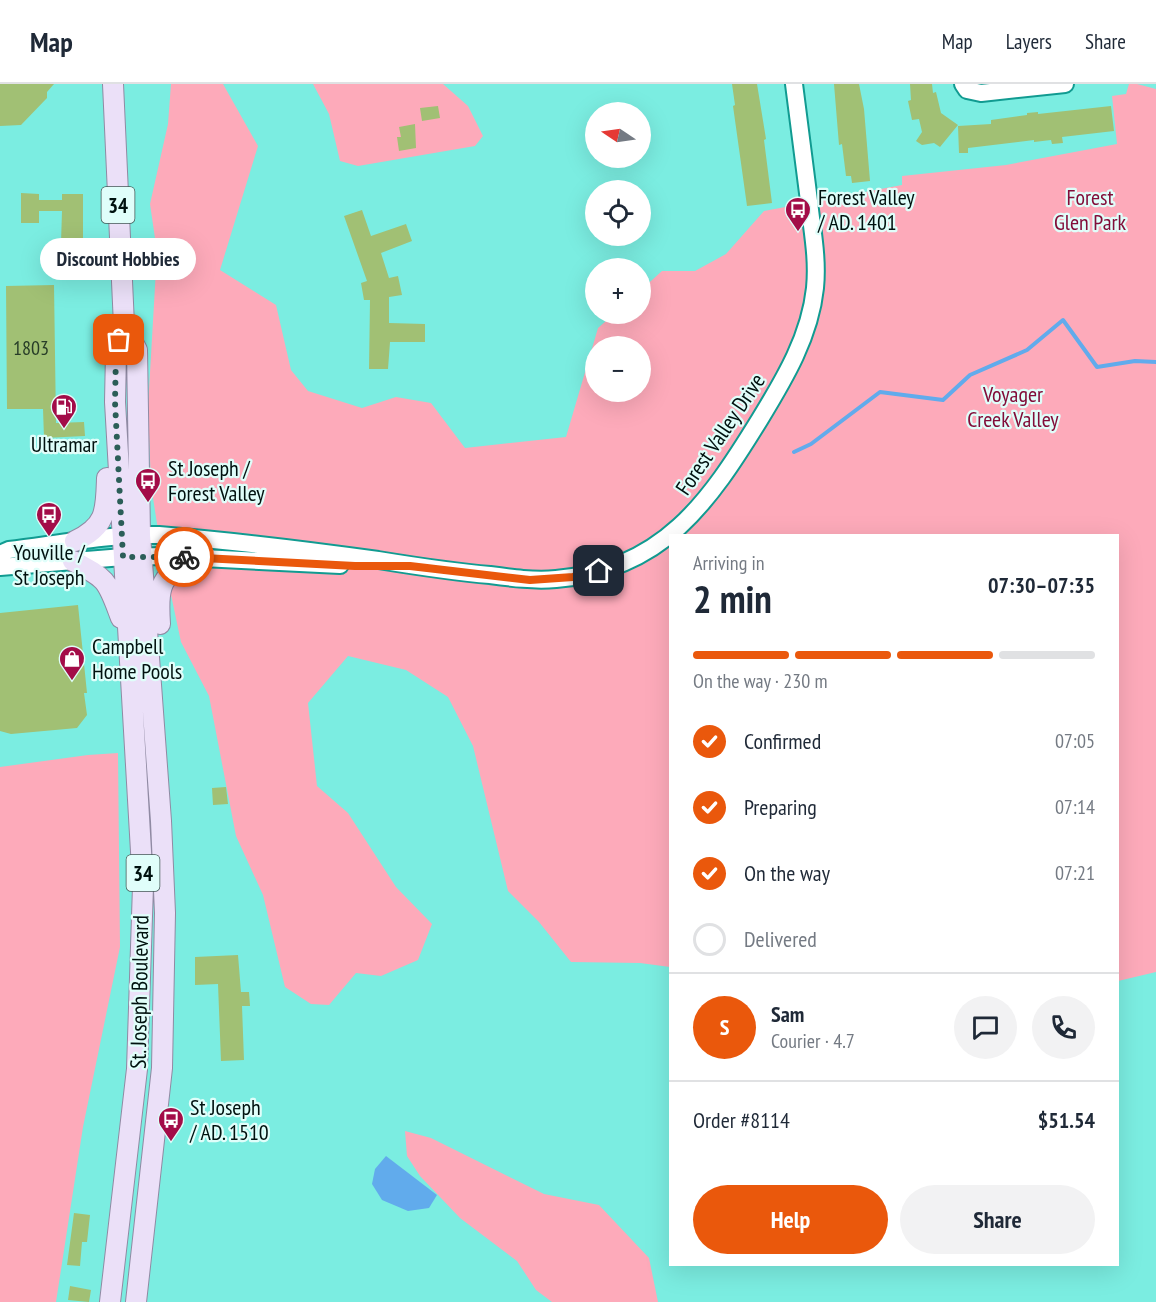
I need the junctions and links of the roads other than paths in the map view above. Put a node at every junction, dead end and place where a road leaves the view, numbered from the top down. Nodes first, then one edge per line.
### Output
1 (113, 84) edge
2 (794, 84) edge
3 (963, 84) edge
4 (1065, 84) edge
5 (124, 325) junction
6 (115, 402) junction
7 (672, 534) edge
8 (131, 536) junction
9 (669, 536) edge
10 (75, 541) junction
11 (0, 554) edge
12 (133, 556) junction
13 (206, 558) junction
14 (73, 561) junction
15 (410, 566) junction
16 (0, 567) edge
17 (129, 640) junction
18 (165, 913) junction
19 (110, 1302) edge
20 (136, 1302) edge

1 - 5 main road, St. Joseph Boulevard / 34
2 - 7 street, Forest Valley Drive
3 - 4 street
5 - 6 main road, St. Joseph Boulevard / 34
5 - 8 main road, St. Joseph Boulevard / 34
6 - 8 main road, St. Joseph Boulevard / 34
6 - 10 main road
8 - 10 street, Forest Valley Drive
8 - 12 main road, St. Joseph Boulevard / 34
8 - 15 street, Forest Valley Drive
9 - 15 street, Forest Valley Drive
10 - 11 street, Forest Valley Drive
12 - 13 street, Forest Valley Drive
12 - 14 street, Forest Valley Drive
12 - 17 main road, St. Joseph Boulevard / 34
12 - 18 main road, St. Joseph Boulevard / 34
13 - 15 street, Forest Valley Drive
13 - 18 main road
14 - 16 street, Forest Valley Drive
14 - 17 main road
17 - 19 main road, St. Joseph Boulevard / 34
18 - 20 main road, St. Joseph Boulevard / 34

